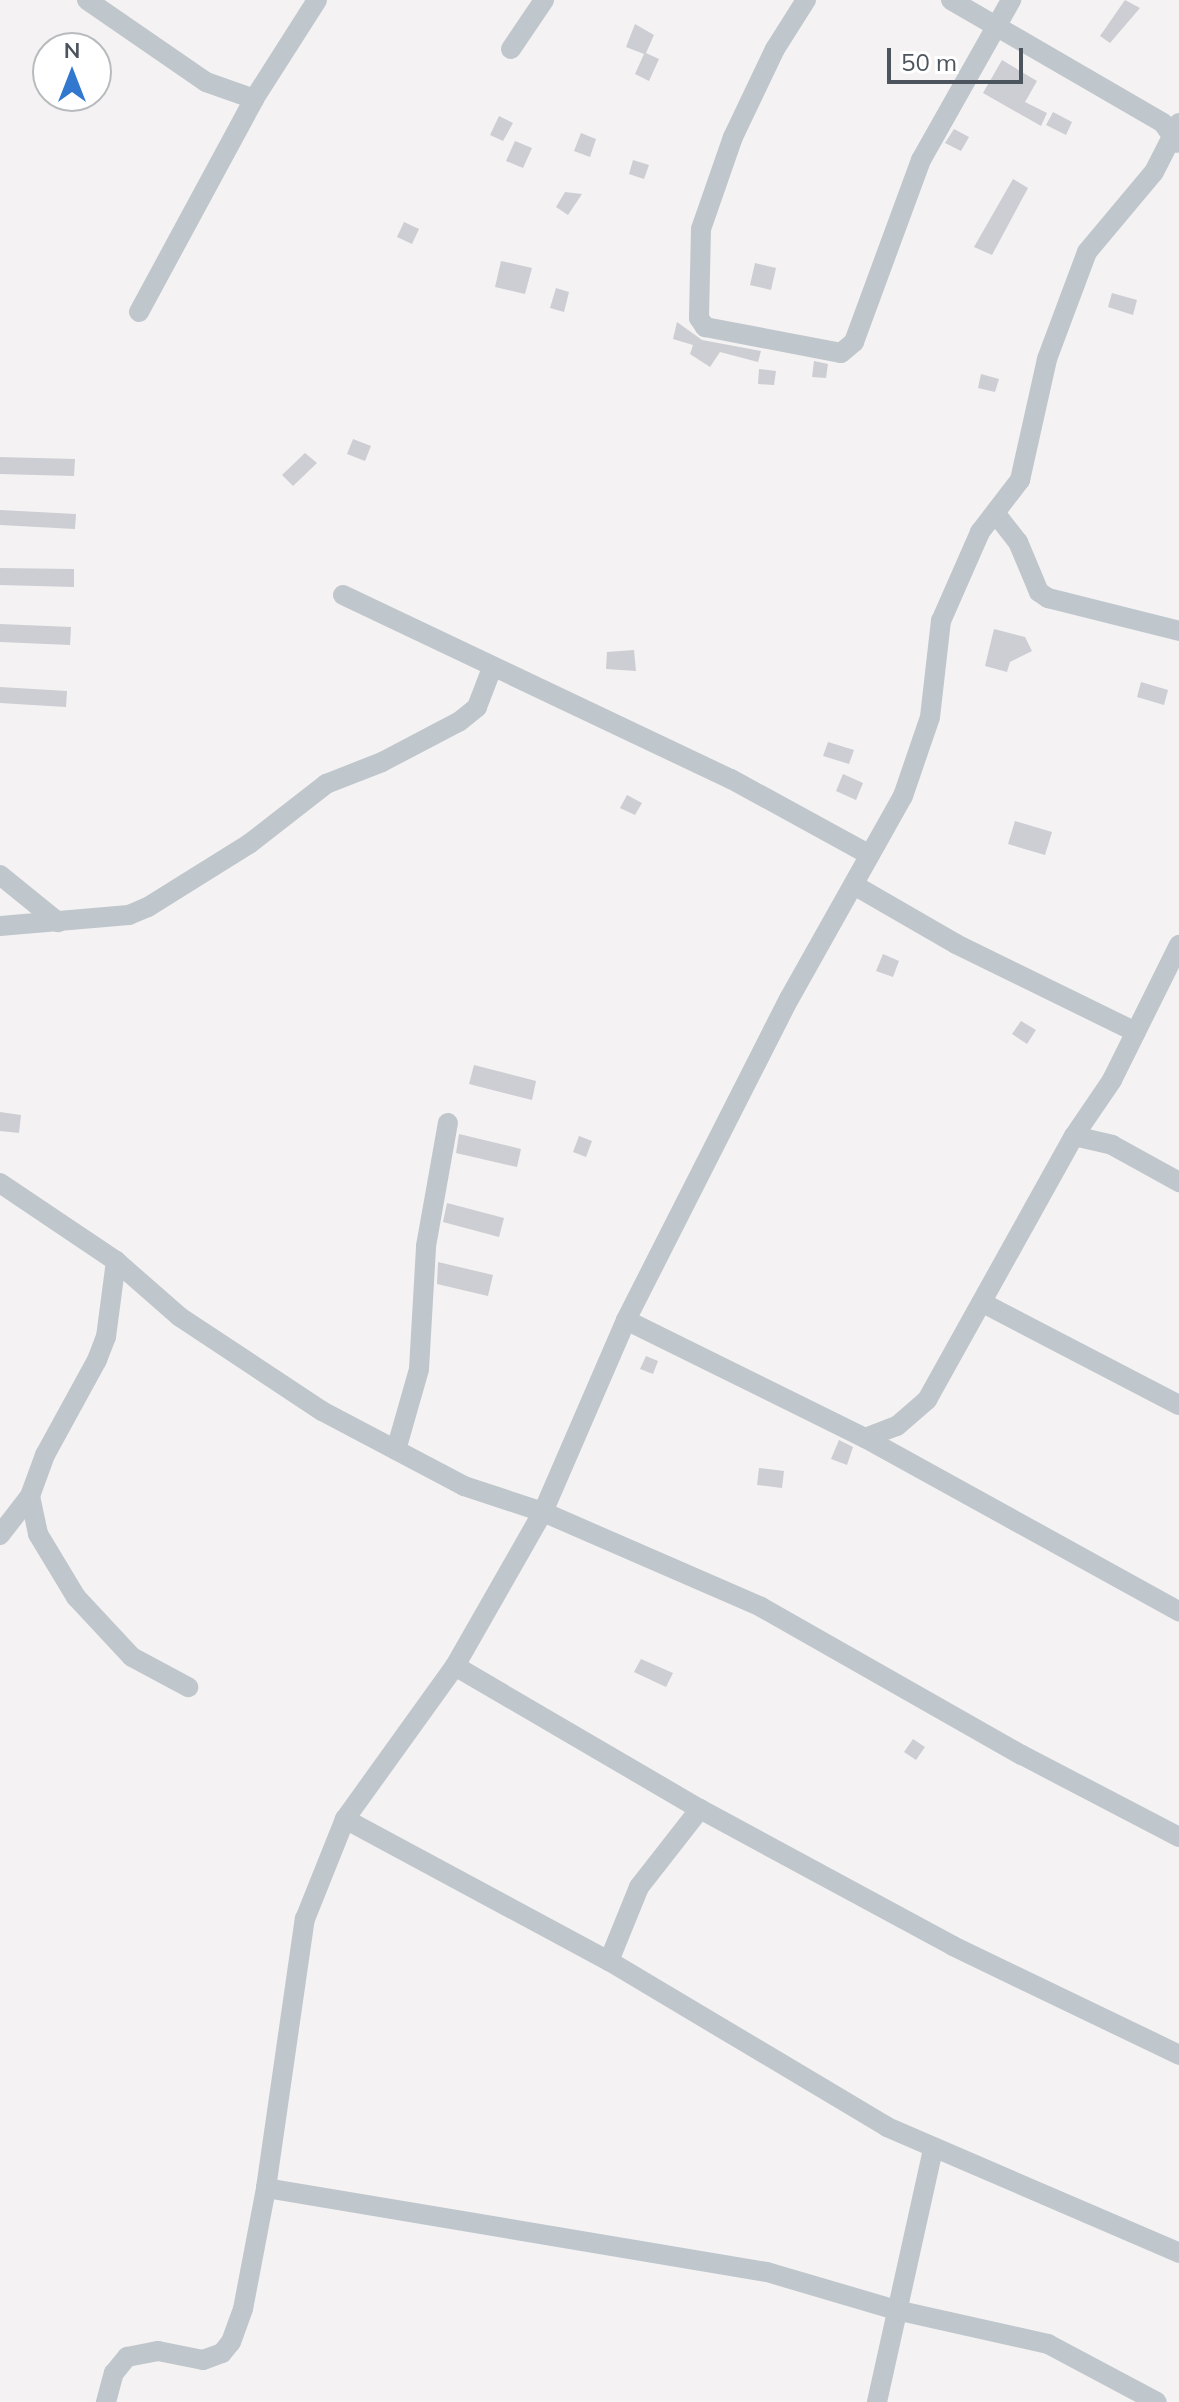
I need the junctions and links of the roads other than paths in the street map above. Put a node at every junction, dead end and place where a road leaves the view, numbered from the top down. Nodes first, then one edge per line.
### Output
1 (317, 0) edge
2 (544, 0) edge
3 (806, 0) edge
4 (951, 0) edge
5 (1011, 0) edge
6 (94, 1) edge
7 (996, 26) junction
8 (511, 49) dead end
9 (254, 99) junction
10 (1176, 136) edge
11 (139, 312) dead end
12 (996, 514) junction
13 (343, 595) dead end
14 (1179, 631) edge
15 (492, 668) junction
16 (870, 855) junction
17 (0, 875) edge
18 (854, 885) junction
19 (58, 922) junction
20 (0, 926) edge
21 (1179, 945) edge
22 (1172, 979) edge
23 (1136, 1032) junction
24 (448, 1123) dead end
25 (1074, 1136) junction
26 (1179, 1182) edge
27 (0, 1183) edge
28 (116, 1261) junction
29 (983, 1303) junction
30 (626, 1320) junction
31 (1179, 1405) edge
32 (865, 1438) junction
33 (396, 1450) junction
34 (30, 1496) junction
35 (543, 1512) junction
36 (0, 1535) edge
37 (1179, 1611) edge
38 (455, 1666) junction
39 (188, 1687) dead end
40 (700, 1809) junction
41 (345, 1819) junction
42 (1179, 1837) edge
43 (609, 1961) junction
44 (1179, 2055) edge
45 (933, 2150) junction
46 (266, 2188) junction
47 (1179, 2253) edge
48 (896, 2310) junction
49 (106, 2402) edge
50 (877, 2402) edge
51 (1157, 2402) edge

1 - 9 street
2 - 8 street
3 - 7 street
4 - 7 street
5 - 7 street
6 - 9 street
7 - 10 street
9 - 11 street
10 - 12 street
12 - 14 street
12 - 16 street
13 - 15 street
15 - 16 street
15 - 19 street
16 - 18 street
17 - 19 street
18 - 23 street
18 - 30 street
19 - 20 street
21 - 22 street
22 - 23 street
23 - 25 street
24 - 33 street
25 - 26 street
25 - 29 street
27 - 28 street
28 - 33 street
28 - 34 street
29 - 31 street
29 - 32 street
30 - 32 street
30 - 35 street
32 - 37 street
33 - 35 street
34 - 36 street
34 - 39 street
35 - 38 street
35 - 42 street
38 - 40 street
38 - 41 street
40 - 43 street
40 - 44 street
41 - 43 street
41 - 46 street
43 - 45 street
45 - 47 street
45 - 48 street
46 - 48 street
46 - 49 street
48 - 50 street
48 - 51 street

